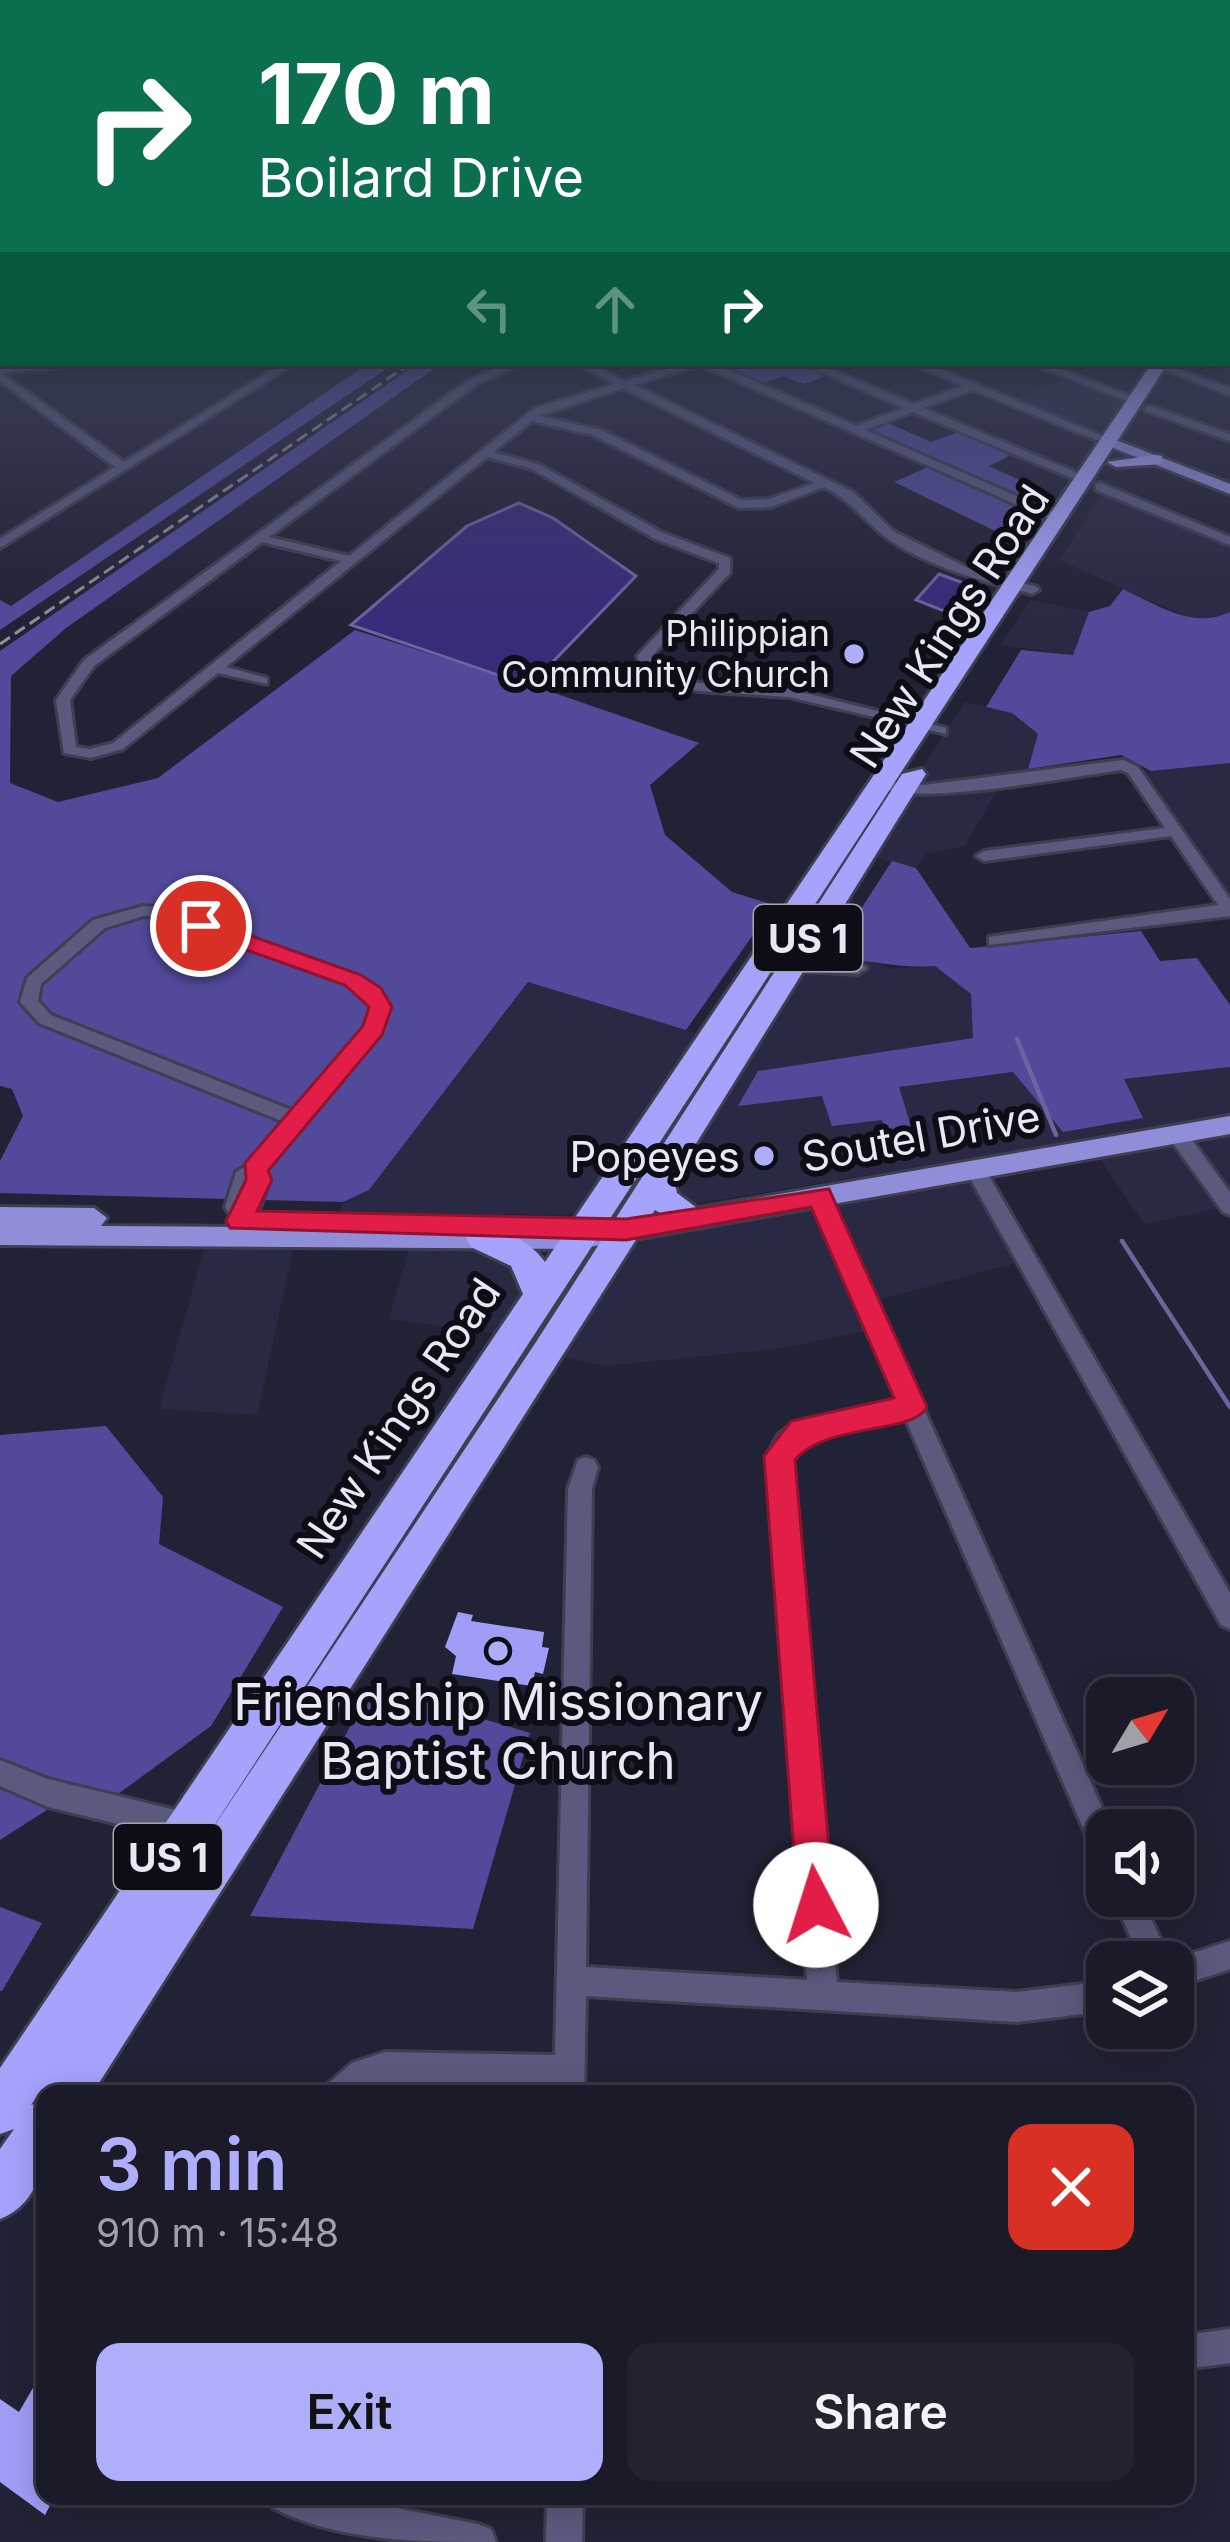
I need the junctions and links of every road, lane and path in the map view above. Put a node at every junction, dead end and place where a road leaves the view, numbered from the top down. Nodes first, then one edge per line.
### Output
1 (32, 391) edge
2 (247, 391) edge
3 (461, 391) edge
4 (601, 391) edge
5 (637, 391) edge
6 (764, 391) edge
7 (872, 391) edge
8 (961, 391) edge
9 (985, 391) edge
10 (1105, 391) edge
11 (1150, 391) edge
12 (1142, 405) junction
13 (914, 408) junction
14 (530, 417) junction
15 (1080, 429) joint
16 (855, 430) junction
17 (1230, 437) edge
18 (1117, 444) junction
19 (484, 453) junction
20 (1156, 460) joint
21 (124, 467) junction
22 (825, 483) junction
23 (1091, 483) junction
24 (1230, 490) edge
25 (1056, 518) junction
26 (259, 538) junction
27 (1230, 541) edge
28 (0, 544) edge
29 (351, 560) junction
30 (1022, 588) junction
31 (215, 668) junction
32 (262, 681) dead end
33 (930, 728) junction
34 (891, 787) junction
35 (1175, 831) junction
36 (985, 856) dead end
37 (1229, 910) edge
38 (995, 941) dead end
39 (858, 968) dead end
40 (772, 976) junction
41 (296, 1119) junction
42 (1230, 1125) edge
43 (1177, 1134) junction
44 (975, 1169) junction
45 (658, 1179) junction
46 (819, 1196) junction
47 (1230, 1207) edge
48 (0, 1216) edge
49 (693, 1217) junction
50 (237, 1224) junction
51 (626, 1229) junction
52 (582, 1232) junction
53 (0, 1235) edge
54 (482, 1238) junction
55 (540, 1296) junction
56 (913, 1407) junction
57 (586, 1467) dead end
58 (1230, 1617) edge
59 (347, 1620) junction
60 (0, 1773) edge
61 (1089, 1809) edge
62 (188, 1827) junction
63 (1230, 1955) edge
64 (1194, 1966) edge
65 (571, 1981) junction
66 (823, 1995) junction
67 (1086, 1999) edge
68 (569, 2082) edge
69 (351, 2084) edge
70 (69, 2085) edge
71 (0, 2110) edge
72 (36, 2138) edge
73 (0, 2194) edge
74 (1230, 2346) edge
75 (1194, 2351) edge
76 (300, 2505) edge
77 (565, 2505) edge
78 (478, 2542) edge
79 (564, 2542) edge

1 - 21 street
2 - 21 street
3 - 26 street
4 - 14 street
5 - 22 street
6 - 16 street
7 - 13 street
8 - 13 street
9 - 15 street
10 - 12 street
11 - 12 highway, New Kings Road / US 1
12 - 17 street
12 - 18 highway, New Kings Road / US 1
13 - 16 street
13 - 23 street
14 - 19 street
14 - 22 street
15 - 18 highway
16 - 25 street
18 - 20 highway
18 - 23 highway, New Kings Road / US 1
19 - 29 street
19 - 33 street
20 - 24 main road
21 - 28 street
22 - 30 street
23 - 25 highway, New Kings Road / US 1
23 - 27 street
23 - 30 highway, New Kings Road / US 1
25 - 30 highway, New Kings Road / US 1
26 - 29 street
26 - 31 street
29 - 31 street
30 - 33 highway, New Kings Road / US 1
31 - 32 street
33 - 34 highway, New Kings Road / US 1
34 - 35 street
34 - 40 highway, New Kings Road / US 1
34 - 40 highway, New Kings Road / US 1
35 - 36 street
35 - 37 street
37 - 38 street
39 - 40 street
40 - 45 highway, New Kings Road / US 1
40 - 52 highway, New Kings Road / US 1
41 - 41 street
41 - 50 street
42 - 43 main road, Soutel Drive
43 - 44 main road, Soutel Drive
43 - 47 street
44 - 46 main road, Soutel Drive
44 - 58 street
45 - 49 highway
45 - 51 highway, New Kings Road / US 1
46 - 49 main road, Soutel Drive
46 - 56 street
48 - 50 main road, Soutel Drive
49 - 51 main road, Soutel Drive
50 - 52 main road, Soutel Drive
50 - 53 main road, Soutel Drive
50 - 54 main road, Soutel Drive
51 - 52 main road, Soutel Drive
51 - 59 highway, New Kings Road / US 1
52 - 54 main road, Soutel Drive
52 - 55 highway, New Kings Road / US 1
54 - 55 highway
55 - 59 highway, New Kings Road / US 1
56 - 61 street
56 - 66 street
57 - 65 street
59 - 62 highway, New Kings Road / US 1
59 - 70 highway, New Kings Road / US 1
60 - 62 street
62 - 71 highway, New Kings Road / US 1
63 - 64 street
65 - 66 street
65 - 68 street
66 - 67 street
68 - 69 street
72 - 73 highway
74 - 75 street
76 - 78 street
77 - 79 street

